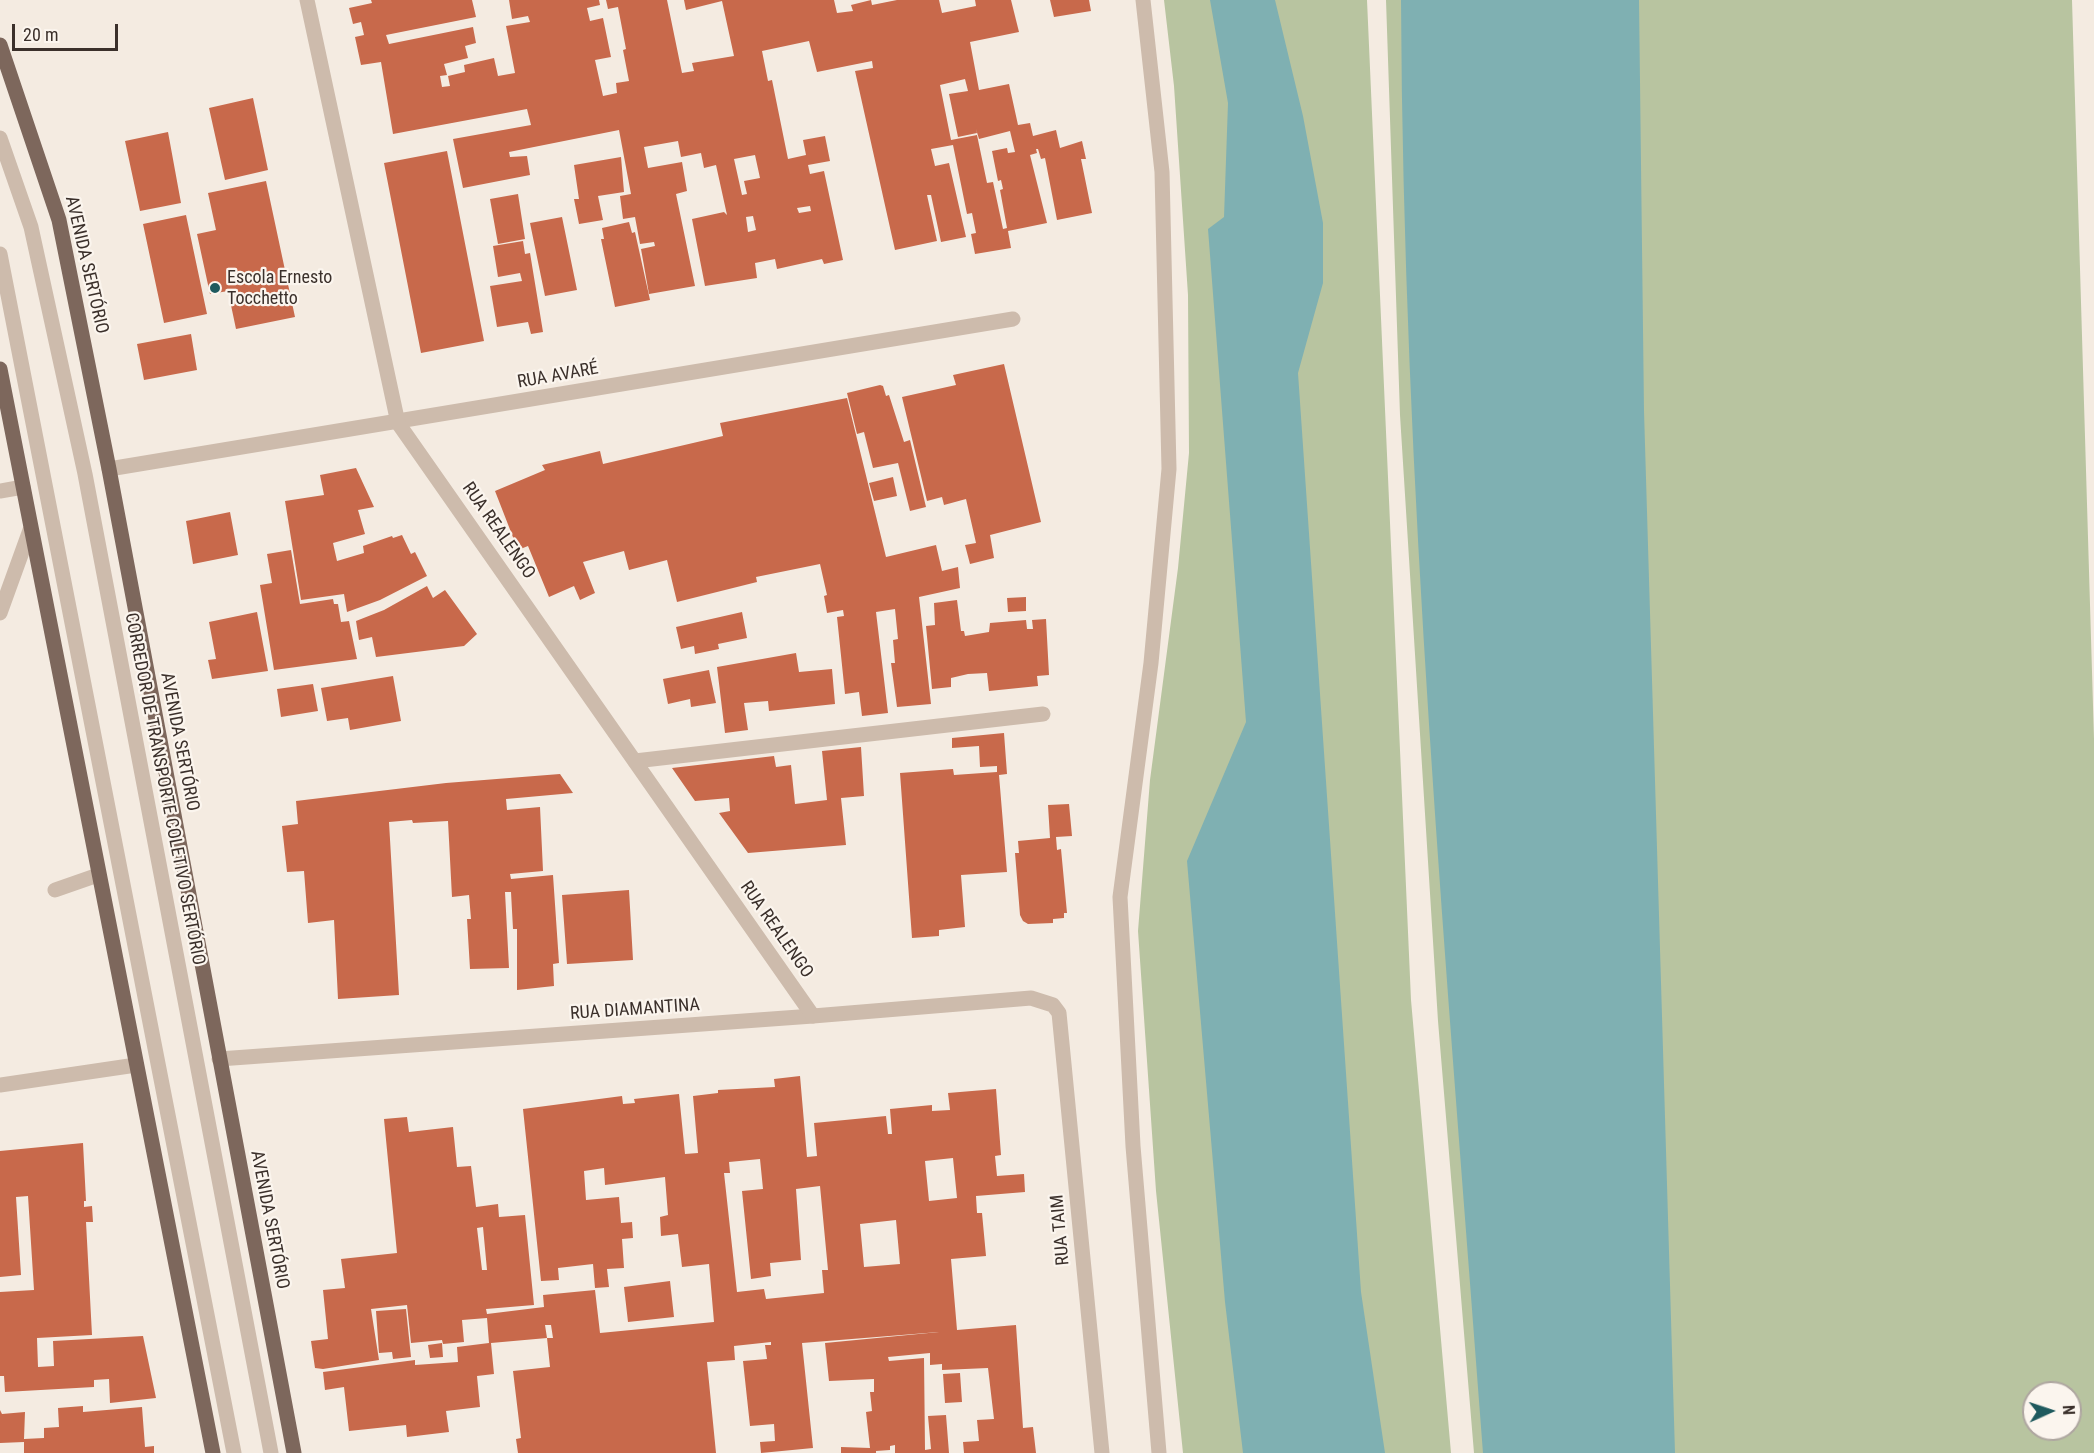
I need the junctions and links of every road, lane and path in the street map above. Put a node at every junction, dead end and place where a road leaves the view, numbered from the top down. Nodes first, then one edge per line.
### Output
1 (307, 0) edge
2 (1143, 0) edge
3 (0, 45) edge
4 (0, 138) edge
5 (0, 254) edge
6 (1013, 319) dead end
7 (0, 369) edge
8 (398, 423) junction
9 (109, 469) junction
10 (85, 474) junction
11 (44, 482) junction
12 (24, 487) junction
13 (0, 491) edge
14 (30, 530) junction
15 (0, 613) edge
16 (1043, 714) dead end
17 (635, 761) junction
18 (99, 876) junction
19 (55, 890) dead end
20 (1053, 1005) joint
21 (813, 1016) junction
22 (219, 1059) junction
23 (195, 1061) junction
24 (156, 1064) junction
25 (136, 1065) junction
26 (0, 1085) edge
27 (213, 1453) edge
28 (234, 1453) edge
29 (271, 1453) edge
30 (294, 1453) edge
31 (1102, 1453) edge
32 (1160, 1453) edge

1 - 8 street, RUA REALENGO
2 - 32 street
3 - 9 main road, AVENIDA SERTÓRIO
4 - 10 street, CORREDOR DE TRANSPORTE COLETIVO SERTÓRIO
5 - 11 street
6 - 8 street, RUA AVARÉ
7 - 12 main road
8 - 9 street, RUA AVARÉ
8 - 17 street, RUA REALENGO
9 - 10 street, RUA AVARÉ
9 - 22 main road, AVENIDA SERTÓRIO
10 - 23 street, CORREDOR DE TRANSPORTE COLETIVO SERTÓRIO
11 - 12 street
11 - 14 street
11 - 24 street
12 - 13 street
12 - 14 main road
14 - 15 street
14 - 18 main road
16 - 17 street
17 - 21 street, RUA REALENGO
18 - 19 street
18 - 25 main road
20 - 21 street, RUA DIAMANTINA
20 - 31 street, RUA TAIM
21 - 22 street, RUA DIAMANTINA
22 - 23 street, RUA DIAMANTINA
22 - 30 main road, AVENIDA SERTÓRIO
23 - 29 street, CORREDOR DE TRANSPORTE COLETIVO SERTÓRIO
24 - 25 street
24 - 28 street
25 - 26 street
25 - 27 main road

